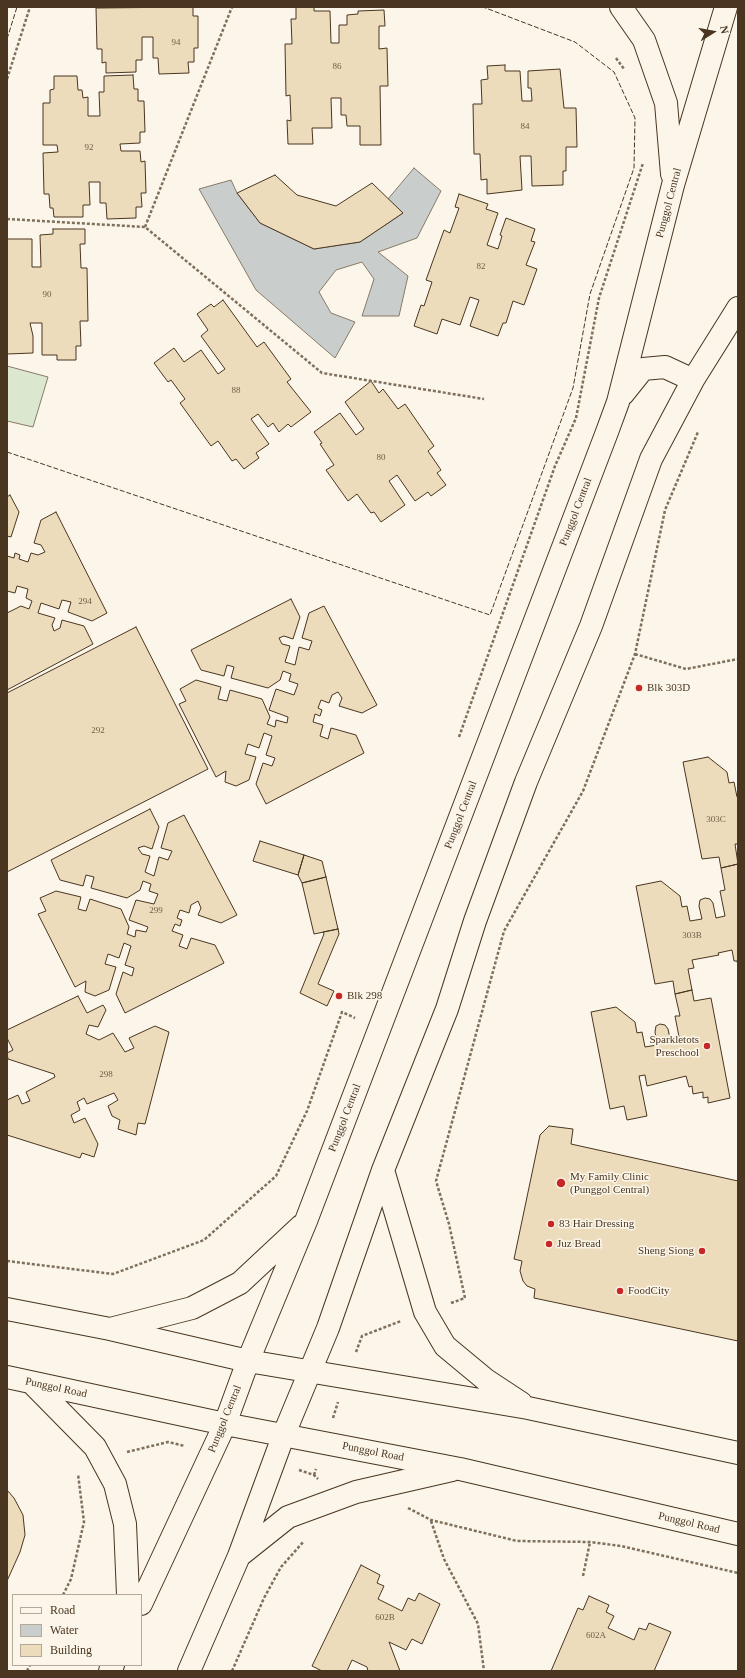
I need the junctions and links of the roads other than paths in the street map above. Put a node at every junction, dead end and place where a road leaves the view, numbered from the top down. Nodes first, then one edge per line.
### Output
1 (621, 7) edge
2 (726, 7) edge
3 (673, 185) junction
4 (738, 308) edge
5 (693, 380) junction
6 (618, 402) junction
7 (383, 1170) junction
8 (306, 1221) junction
9 (7, 1309) edge
10 (110, 1329) junction
11 (248, 1361) junction
12 (309, 1370) junction
13 (7, 1377) edge
14 (32, 1383) junction
15 (528, 1408) junction
16 (225, 1424) junction
17 (284, 1434) junction
18 (738, 1453) edge
19 (460, 1469) junction
20 (738, 1534) edge
21 (239, 1556) junction
22 (128, 1594) edge
23 (142, 1602) edge
24 (189, 1671) edge

1 - 3 main road
2 - 3 main road, Punggol Central
3 - 6 main road, Punggol Central
4 - 5 main road
5 - 6 main road
5 - 7 main road
6 - 8 main road, Punggol Central
7 - 12 main road
7 - 15 main road
8 - 10 main road
8 - 11 main road, Punggol Central
9 - 10 main road
10 - 11 main road
11 - 12 main road
11 - 16 main road, Punggol Central
12 - 15 main road
12 - 17 main road
13 - 14 main road, Punggol Road
14 - 16 main road, Punggol Road
14 - 22 main road
15 - 18 main road
16 - 17 main road, Punggol Road
16 - 23 main road, Punggol Central
17 - 19 main road, Punggol Road
17 - 21 main road
19 - 20 main road, Punggol Road
19 - 21 main road
21 - 24 main road

